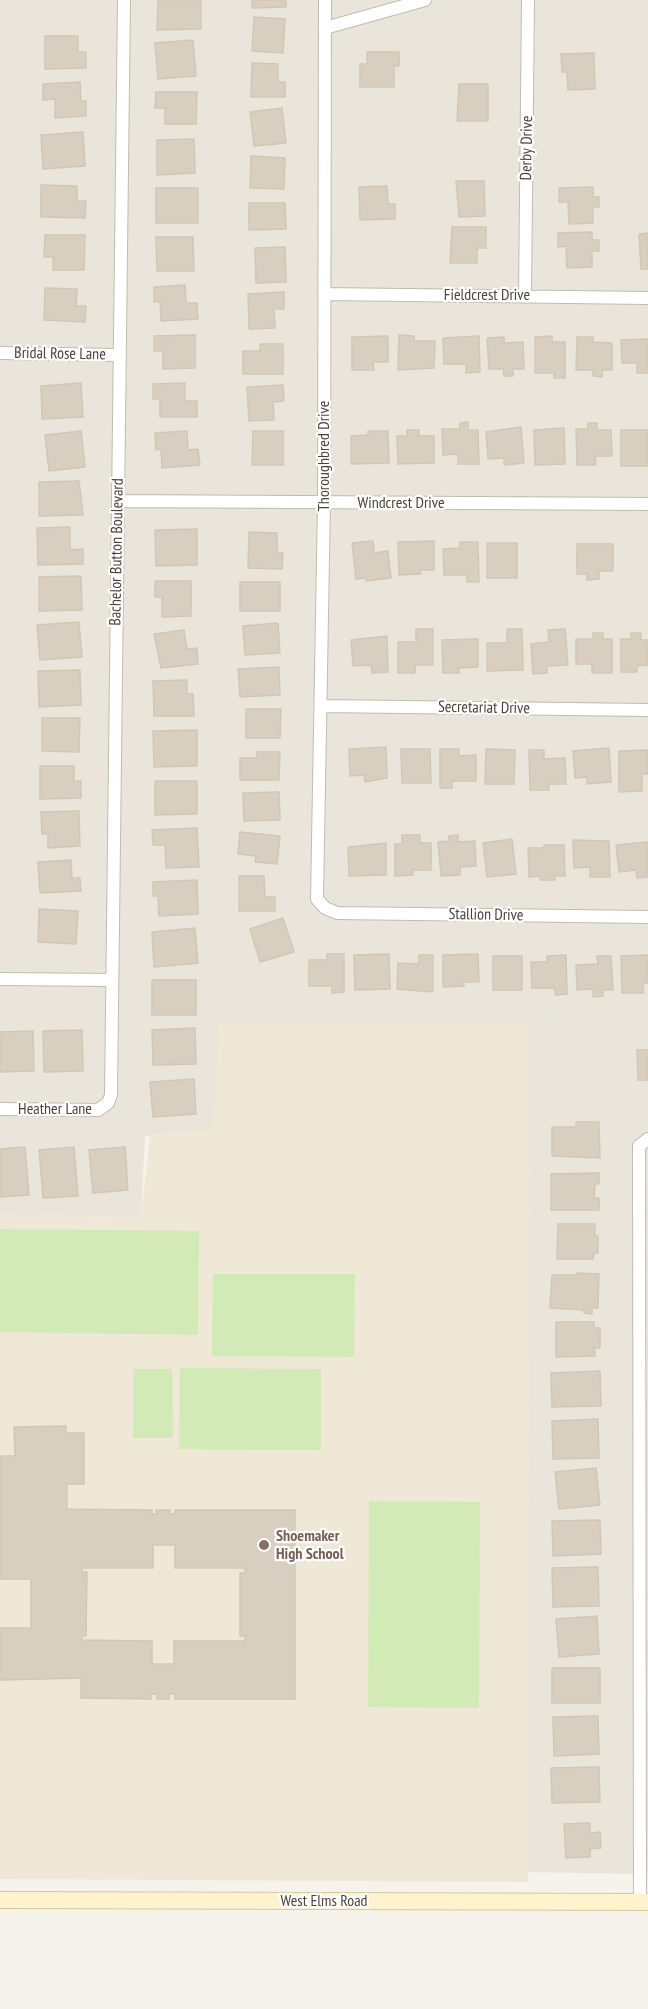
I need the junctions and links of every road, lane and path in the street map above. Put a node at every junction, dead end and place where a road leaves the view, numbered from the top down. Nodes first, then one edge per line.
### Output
1 (124, 0) edge
2 (325, 0) edge
3 (425, 0) edge
4 (528, 0) edge
5 (325, 28) junction
6 (325, 294) junction
7 (525, 295) junction
8 (648, 298) edge
9 (0, 353) edge
10 (120, 355) junction
11 (118, 501) junction
12 (324, 502) junction
13 (648, 504) edge
14 (321, 706) junction
15 (648, 710) edge
16 (325, 908) joint
17 (648, 916) edge
18 (0, 979) edge
19 (111, 980) junction
20 (108, 1104) joint
21 (0, 1109) edge
22 (648, 1139) edge
23 (0, 1900) edge
24 (644, 1902) edge

1 - 10 street, Bachelor Button Boulevard
2 - 5 street, Thoroughbred Drive
3 - 5 street
4 - 7 street, Derby Drive
5 - 6 street, Thoroughbred Drive
6 - 7 street, Fieldcrest Drive
6 - 12 street, Thoroughbred Drive
7 - 8 street, Fieldcrest Drive
9 - 10 street, Bridal Rose Lane
10 - 11 street, Bachelor Button Boulevard
11 - 12 street, Windcrest Drive
11 - 19 street, Bachelor Button Boulevard
12 - 13 street, Windcrest Drive
12 - 14 street, Thoroughbred Drive
14 - 15 street, Secretariat Drive
14 - 16 street, Thoroughbred Drive
16 - 17 street, Stallion Drive
18 - 19 street
19 - 20 street, Bachelor Button Boulevard
20 - 21 street, Heather Lane
22 - 24 street
23 - 24 main road, West Elms Road

